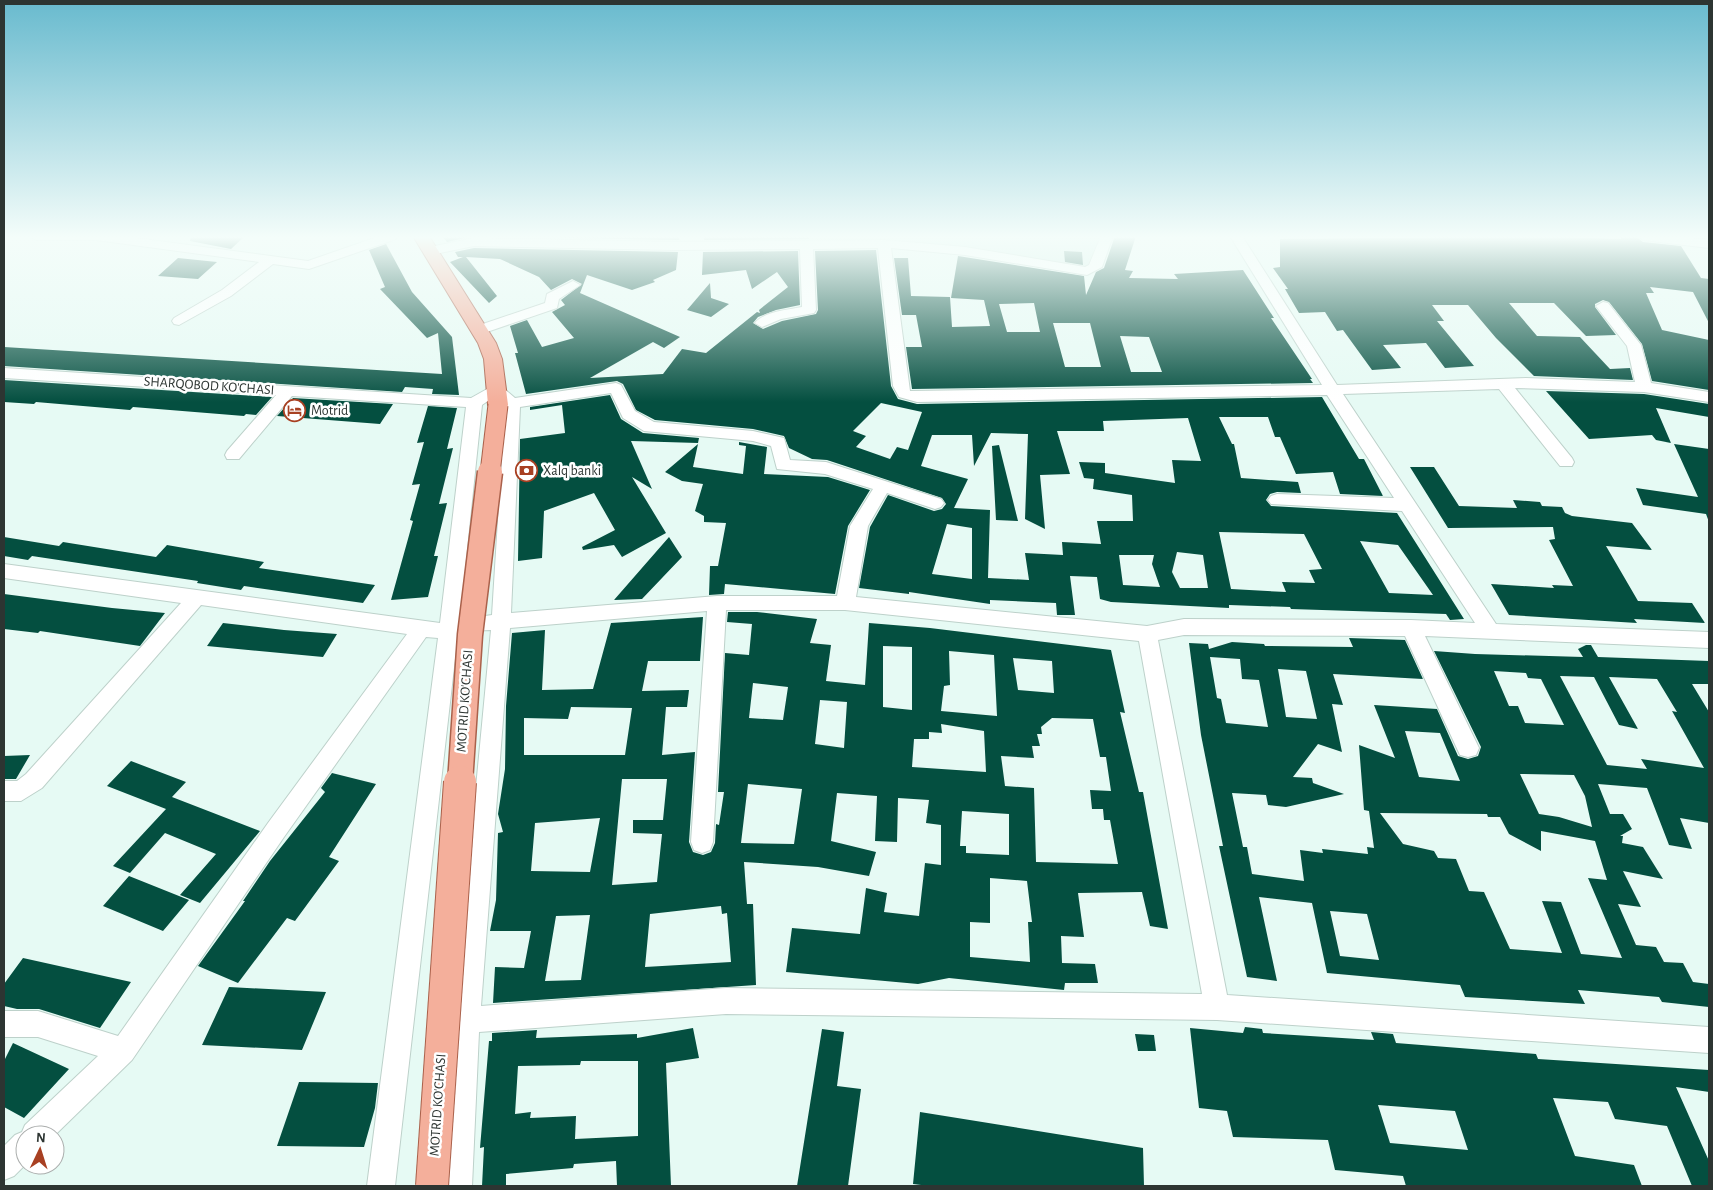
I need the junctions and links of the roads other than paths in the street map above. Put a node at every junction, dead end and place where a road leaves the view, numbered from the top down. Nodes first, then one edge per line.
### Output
1 (229, 292) edge
2 (455, 292) edge
3 (562, 292) edge
4 (808, 292) edge
5 (890, 292) edge
6 (1271, 292) edge
7 (1603, 306) dead end
8 (179, 321) dead end
9 (762, 323) dead end
10 (479, 330) junction
11 (4, 373) edge
12 (1503, 384) junction
13 (1644, 387) junction
14 (1332, 390) junction
15 (288, 391) junction
16 (1709, 397) edge
17 (495, 400) junction
18 (233, 455) dead end
19 (1566, 462) dead end
20 (883, 486) junction
21 (1278, 500) dead end
22 (935, 503) dead end
23 (1407, 505) junction
24 (4, 571) edge
25 (196, 598) junction
26 (717, 603) junction
27 (845, 603) junction
28 (501, 621) junction
29 (422, 628) junction
30 (1411, 628) junction
31 (463, 630) junction
32 (1491, 632) junction
33 (1147, 634) junction
34 (1709, 640) edge
35 (496, 671) junction
36 (444, 672) junction
37 (1468, 748) dead end
38 (4, 791) edge
39 (702, 842) dead end
40 (1216, 1007) junction
41 (455, 1021) junction
42 (4, 1024) edge
43 (1709, 1040) edge
44 (123, 1051) junction
45 (45, 1125) edge
46 (15, 1155) edge
47 (4, 1166) edge
48 (381, 1186) edge
49 (432, 1186) edge
50 (458, 1186) edge

1 - 8 street
2 - 10 main road, MOTRID KO'CHASI
3 - 10 street
4 - 9 street
5 - 14 street
6 - 14 street
7 - 13 street
10 - 17 main road, MOTRID KO'CHASI
11 - 15 street, SHARQOBOD KO'CHASI
12 - 13 street
12 - 14 street
12 - 19 street
13 - 16 street
14 - 23 street
15 - 17 street, SHARQOBOD KO'CHASI
15 - 18 street
17 - 20 street
17 - 28 street
17 - 31 main road, MOTRID KO'CHASI, bridge
20 - 22 street
20 - 27 street
21 - 23 street
23 - 32 street
24 - 25 street
25 - 29 street
25 - 38 street
26 - 27 street
26 - 28 street
26 - 39 street
27 - 33 street
28 - 31 street
28 - 35 street
29 - 31 street
29 - 44 street
30 - 32 street
30 - 33 street
30 - 37 street
31 - 36 street
31 - 41 main road, MOTRID KO'CHASI, bridge
32 - 34 street
33 - 40 street
35 - 36 street
35 - 41 street
36 - 48 street
40 - 41 street
40 - 43 street
41 - 49 main road, MOTRID KO'CHASI, bridge
41 - 50 street
42 - 44 street
44 - 45 street
46 - 47 street

